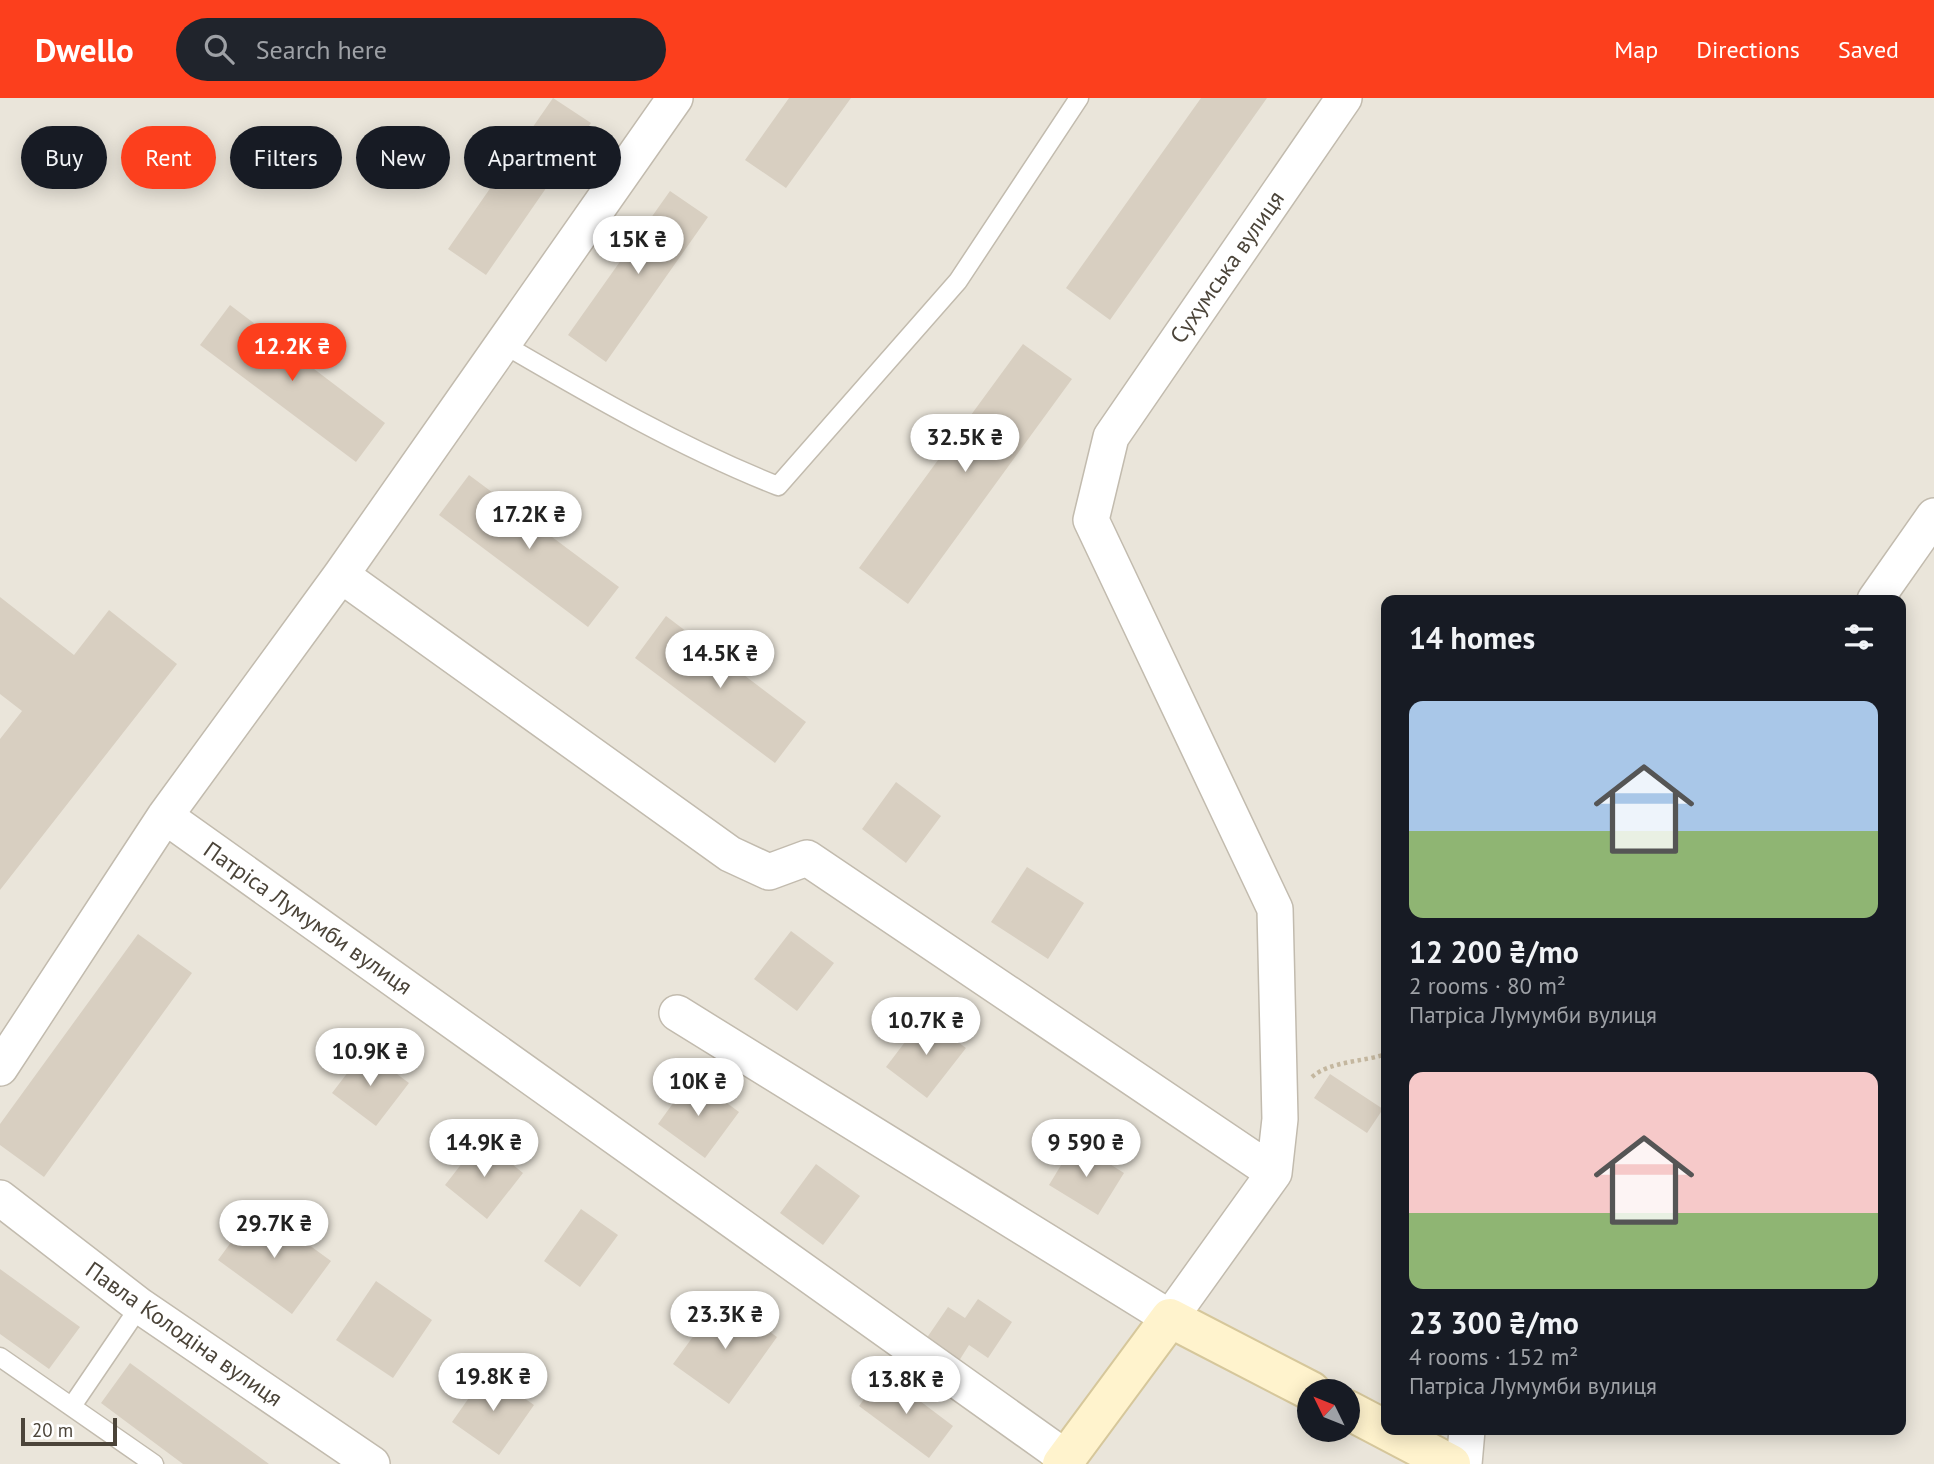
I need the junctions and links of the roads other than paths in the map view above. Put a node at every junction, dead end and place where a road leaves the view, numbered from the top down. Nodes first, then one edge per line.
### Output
1 (675, 98) edge
2 (1079, 98) edge
3 (1344, 98) edge
4 (503, 344) junction
5 (1934, 516) edge
6 (341, 576) junction
7 (1879, 595) edge
8 (165, 816) junction
9 (677, 1013) dead end
10 (0, 1068) edge
11 (1274, 1173) junction
12 (0, 1198) edge
13 (140, 1306) junction
14 (1170, 1318) junction
15 (0, 1357) edge
16 (1297, 1384) edge
17 (72, 1406) junction
18 (1360, 1416) edge
19 (1381, 1427) edge
20 (1396, 1435) edge
21 (1467, 1435) edge
22 (1064, 1461) edge
23 (366, 1462) edge
24 (155, 1464) edge
25 (1451, 1464) edge
26 (1464, 1464) edge

1 - 4 street
2 - 4 lane
3 - 11 street, Сухумська вулиця
4 - 6 street
5 - 7 street
6 - 8 street
6 - 11 street
8 - 10 street
8 - 22 street, Патріса Лумумби вулиця
9 - 14 street
11 - 14 street
12 - 13 street, Павла Колодіна вулиця
13 - 17 lane
13 - 23 street, Павла Колодіна вулиця
14 - 16 street
14 - 22 street
15 - 17 lane
17 - 24 lane
18 - 19 street
20 - 25 street
21 - 26 street

